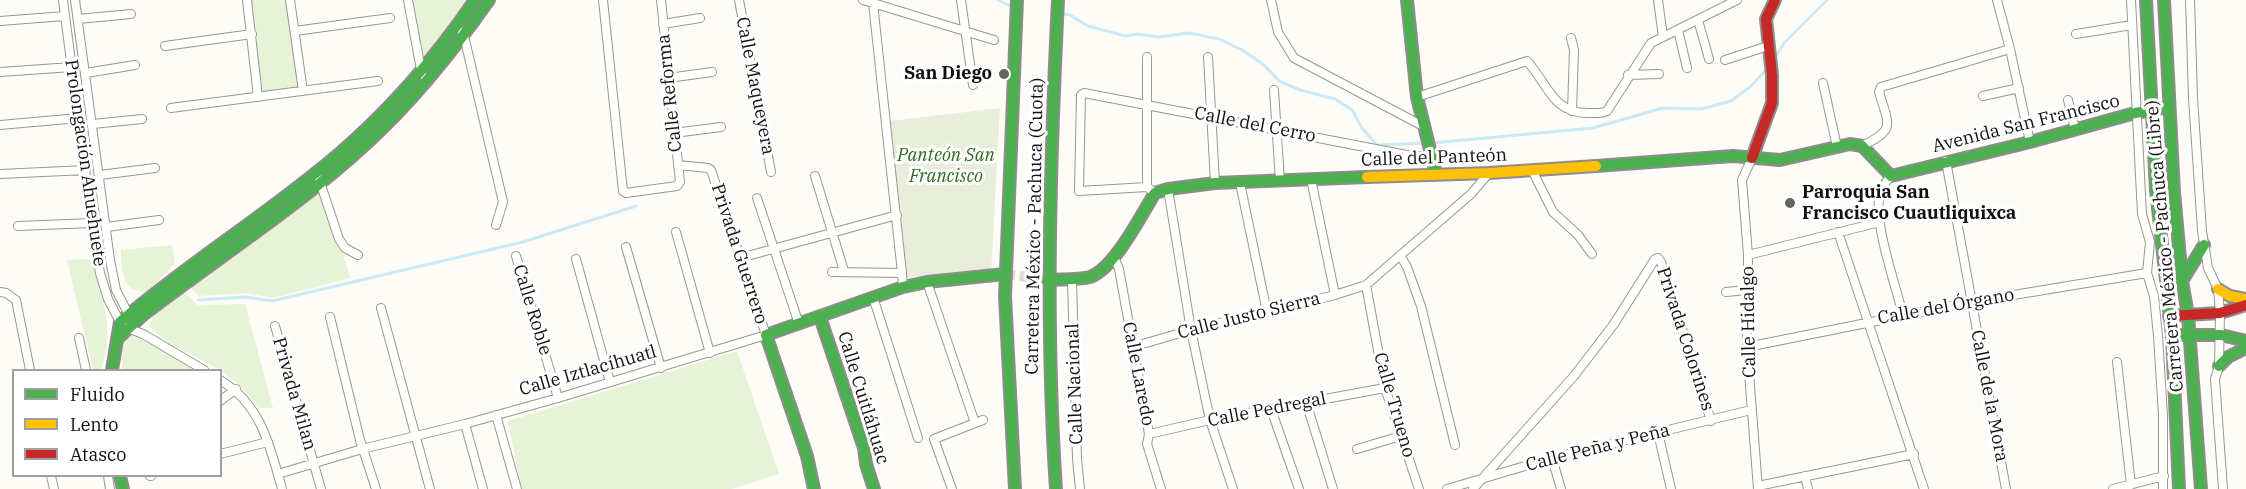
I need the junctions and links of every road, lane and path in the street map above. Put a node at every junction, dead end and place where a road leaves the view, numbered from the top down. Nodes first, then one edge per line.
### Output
1 (63, 0) edge
2 (75, 0) edge
3 (247, 0) edge
4 (290, 0) edge
5 (408, 0) edge
6 (475, 0) edge
7 (489, 0) edge
8 (603, 0) edge
9 (661, 0) edge
10 (739, 0) edge
11 (863, 0) edge
12 (962, 0) edge
13 (1017, 0) edge
14 (1058, 0) edge
15 (1271, 0) edge
16 (1407, 0) edge
17 (1658, 0) edge
18 (1737, 0) edge
19 (1775, 0) edge
20 (1997, 0) edge
21 (2131, 0) edge
22 (2146, 0) edge
23 (2164, 0) edge
24 (2190, 0) edge
25 (873, 3) junction
26 (131, 14) dead end
27 (65, 16) junction
28 (390, 18) dead end
29 (700, 18) dead end
30 (78, 20) junction
31 (1698, 20) junction
32 (0, 21) edge
33 (663, 24) junction
34 (2132, 25) junction
35 (1678, 30) junction
36 (295, 31) junction
37 (461, 31) junction
38 (966, 32) junction
39 (2076, 33) dead end
40 (247, 35) junction
41 (1663, 37) junction
42 (1571, 38) dead end
43 (994, 40) dead end
44 (165, 46) dead end
45 (2010, 49) junction
46 (1769, 51) junction
47 (1147, 57) dead end
48 (1208, 57) dead end
49 (1709, 59) dead end
50 (1725, 60) dead end
51 (135, 65) dead end
52 (72, 67) junction
53 (1687, 68) dead end
54 (0, 72) edge
55 (86, 72) junction
56 (712, 72) dead end
57 (1659, 74) dead end
58 (1628, 75) junction
59 (424, 77) junction
60 (668, 78) junction
61 (378, 81) dead end
62 (1823, 83) dead end
63 (973, 85) dead end
64 (2019, 88) junction
65 (1274, 90) dead end
66 (303, 91) junction
67 (1983, 96) dead end
68 (258, 97) junction
69 (1417, 97) junction
70 (2068, 100) dead end
71 (1147, 105) junction
72 (2169, 107) junction
73 (171, 108) dead end
74 (2152, 110) junction
75 (1572, 111) junction
76 (2135, 113) junction
77 (1211, 116) junction
78 (79, 118) junction
79 (142, 119) dead end
80 (93, 124) junction
81 (0, 125) edge
82 (721, 126) dead end
83 (1423, 126) junction
84 (1276, 129) junction
85 (2075, 129) junction
86 (674, 133) junction
87 (2030, 142) junction
88 (1862, 146) junction
89 (1837, 147) junction
90 (1428, 148) junction
91 (1752, 158) junction
92 (1946, 161) junction
93 (678, 165) junction
94 (155, 168) dead end
95 (86, 170) junction
96 (1532, 170) junction
97 (771, 172) dead end
98 (1489, 173) junction
99 (0, 174) edge
100 (1436, 174) junction
101 (100, 175) junction
102 (815, 176) dead end
103 (1891, 176) junction
104 (318, 178) junction
105 (1311, 179) junction
106 (1280, 180) junction
107 (1215, 183) junction
108 (1240, 183) junction
109 (1168, 189) junction
110 (1151, 190) junction
111 (758, 198) dead end
112 (897, 215) junction
113 (159, 220) dead end
114 (1880, 222) junction
115 (92, 223) junction
116 (496, 225) dead end
117 (18, 226) dead end
118 (107, 227) junction
119 (676, 232) dead end
120 (833, 232) junction
121 (1838, 232) junction
122 (2156, 242) junction
123 (2204, 245) junction
124 (626, 247) dead end
125 (774, 248) junction
126 (1592, 254) dead end
127 (358, 255) dead end
128 (1400, 255) junction
129 (1748, 255) junction
130 (516, 256) dead end
131 (1114, 257) junction
132 (740, 258) junction
133 (576, 259) dead end
134 (844, 271) junction
135 (832, 272) dead end
136 (902, 273) junction
137 (2147, 273) junction
138 (1005, 274) tunnel mouth
139 (1072, 279) junction
140 (1048, 280) tunnel mouth
141 (2182, 281) junction
142 (927, 282) junction
143 (1366, 285) junction
144 (903, 287) junction
145 (2218, 289) junction
146 (1748, 290) junction
147 (0, 292) edge
148 (1726, 292) dead end
149 (1335, 295) junction
150 (873, 297) junction
151 (2246, 299) edge
152 (1971, 302) junction
153 (2246, 305) edge
154 (381, 308) dead end
155 (1267, 312) junction
156 (2220, 313) junction
157 (1903, 315) junction
158 (2156, 315) junction
159 (2188, 315) junction
160 (2169, 316) junction
161 (330, 317) dead end
162 (820, 317) junction
163 (1870, 321) junction
164 (127, 322) junction
165 (799, 324) junction
166 (275, 326) dead end
167 (1191, 330) junction
168 (2189, 334) junction
169 (2172, 335) junction
170 (2221, 335) junction
171 (766, 336) junction
172 (2158, 336) junction
173 (79, 338) dead end
174 (2246, 341) edge
175 (1132, 347) junction
176 (1747, 347) junction
177 (2246, 348) edge
178 (710, 353) junction
179 (2117, 362) dead end
180 (2219, 366) junction
181 (661, 368) junction
182 (30, 369) edge
183 (86, 369) edge
184 (112, 369) edge
185 (202, 369) edge
186 (222, 381) edge
187 (610, 382) junction
188 (1385, 388) junction
189 (236, 389) junction
190 (558, 398) junction
191 (222, 400) edge
192 (1306, 402) junction
193 (1271, 409) junction
194 (1751, 410) junction
195 (2175, 413) junction
196 (496, 415) junction
197 (2163, 415) junction
198 (1210, 420) junction
199 (1712, 421) junction
200 (465, 424) junction
201 (1658, 433) junction
202 (1149, 434) junction
203 (415, 436) junction
204 (1401, 436) junction
205 (918, 438) dead end
206 (268, 442) junction
207 (1455, 445) dead end
208 (362, 448) junction
209 (1357, 449) dead end
210 (222, 454) edge
211 (1914, 454) junction
212 (1552, 458) junction
213 (313, 462) junction
214 (278, 474) junction
215 (1805, 476) junction
216 (2164, 476) junction
217 (1484, 478) junction
218 (2131, 485) junction
219 (1758, 487) edge
220 (282, 489) edge
221 (321, 489) edge
222 (376, 489) edge
223 (430, 489) edge
224 (483, 489) edge
225 (517, 489) edge
226 (814, 489) edge
227 (874, 489) edge
228 (951, 489) edge
229 (1015, 489) edge
230 (1056, 489) edge
231 (1080, 489) edge
232 (1161, 489) edge
233 (1233, 489) edge
234 (1299, 489) edge
235 (1334, 489) edge
236 (1419, 489) edge
237 (1447, 489) edge
238 (1473, 489) edge
239 (1561, 489) edge
240 (1671, 489) edge
241 (1808, 489) edge
242 (1924, 489) edge
243 (2006, 489) edge
244 (2113, 489) edge
245 (2163, 489) edge
246 (2179, 489) edge
247 (2201, 489) edge
248 (2223, 489) edge

1 - 27 street, Prolongación Ahuehuete
2 - 30 street, Prolongación Ahuehuete
3 - 40 street
4 - 36 street
5 - 59 street
6 - 37 main road
7 - 37 main road
8 - 93 street, Calle Reforma
9 - 33 street, Calle Reforma
10 - 97 street, Calle Maqueyera
11 - 25 street
12 - 38 street
13 - 229 main road, Carretera México - Pachuca (Cuota)
14 - 230 main road, Carretera México - Pachuca (Cuota)
15 - 83 street
16 - 69 main road
17 - 41 street
18 - 31 street
19 - 46 main road
20 - 45 street
21 - 34 street
22 - 74 main road, Carretera México - Pachuca (Libre)
23 - 72 main road, Carretera México - Pachuca (Libre)
24 - 123 street
25 - 38 street
25 - 112 street
26 - 30 street
27 - 32 street
27 - 52 street, Prolongación Ahuehuete
28 - 36 street
29 - 33 street
30 - 55 street, Prolongación Ahuehuete
31 - 35 street
31 - 49 street
33 - 60 street, Calle Reforma
34 - 39 street
34 - 76 street
35 - 41 street
35 - 53 street
36 - 66 street
37 - 59 main road
37 - 116 street
38 - 43 street
38 - 63 street
40 - 44 street
40 - 68 street
41 - 58 street
42 - 75 street
45 - 64 street
45 - 88 street
46 - 50 street
46 - 91 main road
47 - 71 street
48 - 77 street
51 - 55 street
52 - 54 street
52 - 78 street, Prolongación Ahuehuete
55 - 80 street, Prolongación Ahuehuete
56 - 60 street
57 - 58 street
58 - 75 street
59 - 104 main road
60 - 86 street, Calle Reforma
61 - 66 street
62 - 89 street
64 - 67 street
64 - 87 street
65 - 84 street
66 - 68 street
68 - 73 street
69 - 75 street
69 - 83 main road
70 - 85 street
71 - 77 street, Calle del Cerro
71 - 110 street
71 - 110 street, Calle del Cerro
72 - 74 main road, Avenida San Francisco
72 - 141 main road, Carretera México - Pachuca (Libre)
74 - 76 main road, Avenida San Francisco
74 - 122 main road, Carretera México - Pachuca (Libre)
76 - 85 main road, Avenida San Francisco
76 - 122 street
77 - 84 street, Calle del Cerro
77 - 107 street
78 - 81 street
78 - 95 street, Prolongación Ahuehuete
79 - 80 street
80 - 101 street, Prolongación Ahuehuete
82 - 86 street
83 - 90 main road
84 - 90 street, Calle del Cerro
84 - 106 street
85 - 87 main road, Avenida San Francisco
86 - 93 street, Calle Reforma
87 - 92 main road, Avenida San Francisco
88 - 89 main road, Calle del Panteón
88 - 103 main road
89 - 91 main road, Calle del Panteón
90 - 100 main road
91 - 96 main road, Calle del Panteón
91 - 129 street, Calle Hidalgo
92 - 103 main road, Avenida San Francisco
92 - 152 street, Calle de la Mora
93 - 132 street, Privada Guerrero
94 - 101 street
95 - 99 street
95 - 115 street, Prolongación Ahuehuete
96 - 98 main road, Calle del Panteón
96 - 126 street
98 - 100 main road, Calle del Panteón
98 - 128 street
100 - 105 main road, Calle del Panteón
101 - 118 street, Prolongación Ahuehuete
102 - 120 street
103 - 114 street
104 - 127 street
104 - 164 main road
105 - 106 main road, Calle del Panteón
105 - 149 street
106 - 108 main road, Calle del Panteón
107 - 108 main road, Calle del Panteón
107 - 109 main road, Calle del Panteón
108 - 155 street
109 - 110 main road, Calle del Panteón
109 - 167 street
110 - 131 main road
111 - 125 street
112 - 120 street
112 - 136 street
113 - 118 street
114 - 121 street
114 - 157 street
115 - 117 street
115 - 164 street, Prolongación Ahuehuete
118 - 164 street, Prolongación Ahuehuete
119 - 178 street
120 - 125 street
120 - 134 street
121 - 129 street
121 - 163 street
122 - 137 street
122 - 160 main road, Carretera México - Pachuca (Libre)
123 - 141 main road
123 - 145 street
124 - 181 street
125 - 132 street
125 - 165 street
128 - 143 street
128 - 207 street
129 - 146 street, Calle Hidalgo
130 - 190 street, Calle Roble
131 - 139 main road
131 - 175 street, Calle Laredo
132 - 171 street, Privada Guerrero
133 - 187 street
134 - 135 street
134 - 136 street
136 - 144 street
137 - 152 street, Calle del Órgano
137 - 158 street
138 - 142 main road, Calle Iztlacíhuatl
139 - 140 main road
139 - 231 street, Calle Nacional
141 - 159 main road, Carretera México - Pachuca (Libre)
142 - 144 main road, Calle Iztlacíhuatl
142 - 228 street
143 - 149 street, Calle Justo Sierra
143 - 188 street, Calle Trueno
144 - 150 main road, Calle Iztlacíhuatl
145 - 151 main road
145 - 156 street
146 - 148 street
146 - 176 street, Calle Hidalgo
147 - 182 street
149 - 155 street, Calle Justo Sierra
150 - 162 main road, Calle Iztlacíhuatl
150 - 205 street
152 - 157 street, Calle del Órgano
152 - 243 street, Calle de la Mora
153 - 156 main road
154 - 203 street
155 - 167 street, Calle Justo Sierra
156 - 159 main road
156 - 170 street
157 - 163 street, Calle del Órgano
158 - 160 street
158 - 172 street
159 - 160 main road
159 - 168 main road, Carretera México - Pachuca (Libre)
160 - 169 main road, Carretera México - Pachuca (Libre)
161 - 208 street
162 - 165 main road, Calle Iztlacíhuatl
162 - 227 main road, Calle Cuitláhuac
163 - 176 street, Calle del Órgano
163 - 211 street
164 - 184 main road
164 - 185 street
165 - 171 main road, Calle Iztlacíhuatl
166 - 213 street, Privada Milan
167 - 175 street, Calle Justo Sierra
167 - 198 street
168 - 169 main road
168 - 170 main road
168 - 247 main road, Carretera México - Pachuca (Libre)
169 - 172 street
169 - 195 main road, Carretera México - Pachuca (Libre)
170 - 174 main road
170 - 180 street
171 - 178 street, Calle Iztlacíhuatl
171 - 226 main road
172 - 197 street
173 - 183 street
175 - 202 street, Calle Laredo
176 - 194 street, Calle Hidalgo
177 - 180 main road
178 - 181 street, Calle Iztlacíhuatl
179 - 218 street
180 - 248 street
181 - 187 street, Calle Iztlacíhuatl
186 - 189 street
187 - 190 street, Calle Iztlacíhuatl
188 - 192 street, Calle Pedregal
188 - 204 street, Calle Trueno
189 - 191 street
189 - 206 street
190 - 196 street, Calle Iztlacíhuatl
192 - 193 street, Calle Pedregal
192 - 235 street
193 - 198 street, Calle Pedregal
193 - 234 street
194 - 199 street, Calle Peña y Peña
194 - 219 street, Calle Hidalgo
195 - 197 street
195 - 246 main road, Carretera México - Pachuca (Libre)
196 - 200 street, Calle Iztlacíhuatl
196 - 225 street
197 - 216 street
198 - 202 street, Calle Pedregal
198 - 233 street
199 - 201 street, Calle Peña y Peña
199 - 217 street, Privada Colorines
200 - 203 street, Calle Iztlacíhuatl
200 - 224 street
201 - 212 street, Calle Peña y Peña
201 - 240 street
202 - 232 street, Calle Laredo
203 - 208 street, Calle Iztlacíhuatl
203 - 223 street
204 - 209 street
204 - 236 street, Calle Trueno
206 - 210 street
206 - 214 street
208 - 213 street, Calle Iztlacíhuatl
208 - 222 street
211 - 215 street
211 - 242 street
212 - 217 street, Calle Peña y Peña
212 - 239 street
213 - 214 street, Calle Iztlacíhuatl
213 - 221 street, Privada Milan
214 - 220 street
215 - 219 street
215 - 241 street
216 - 218 street
216 - 245 street
217 - 237 street, Calle Peña y Peña
217 - 238 street
218 - 244 street

